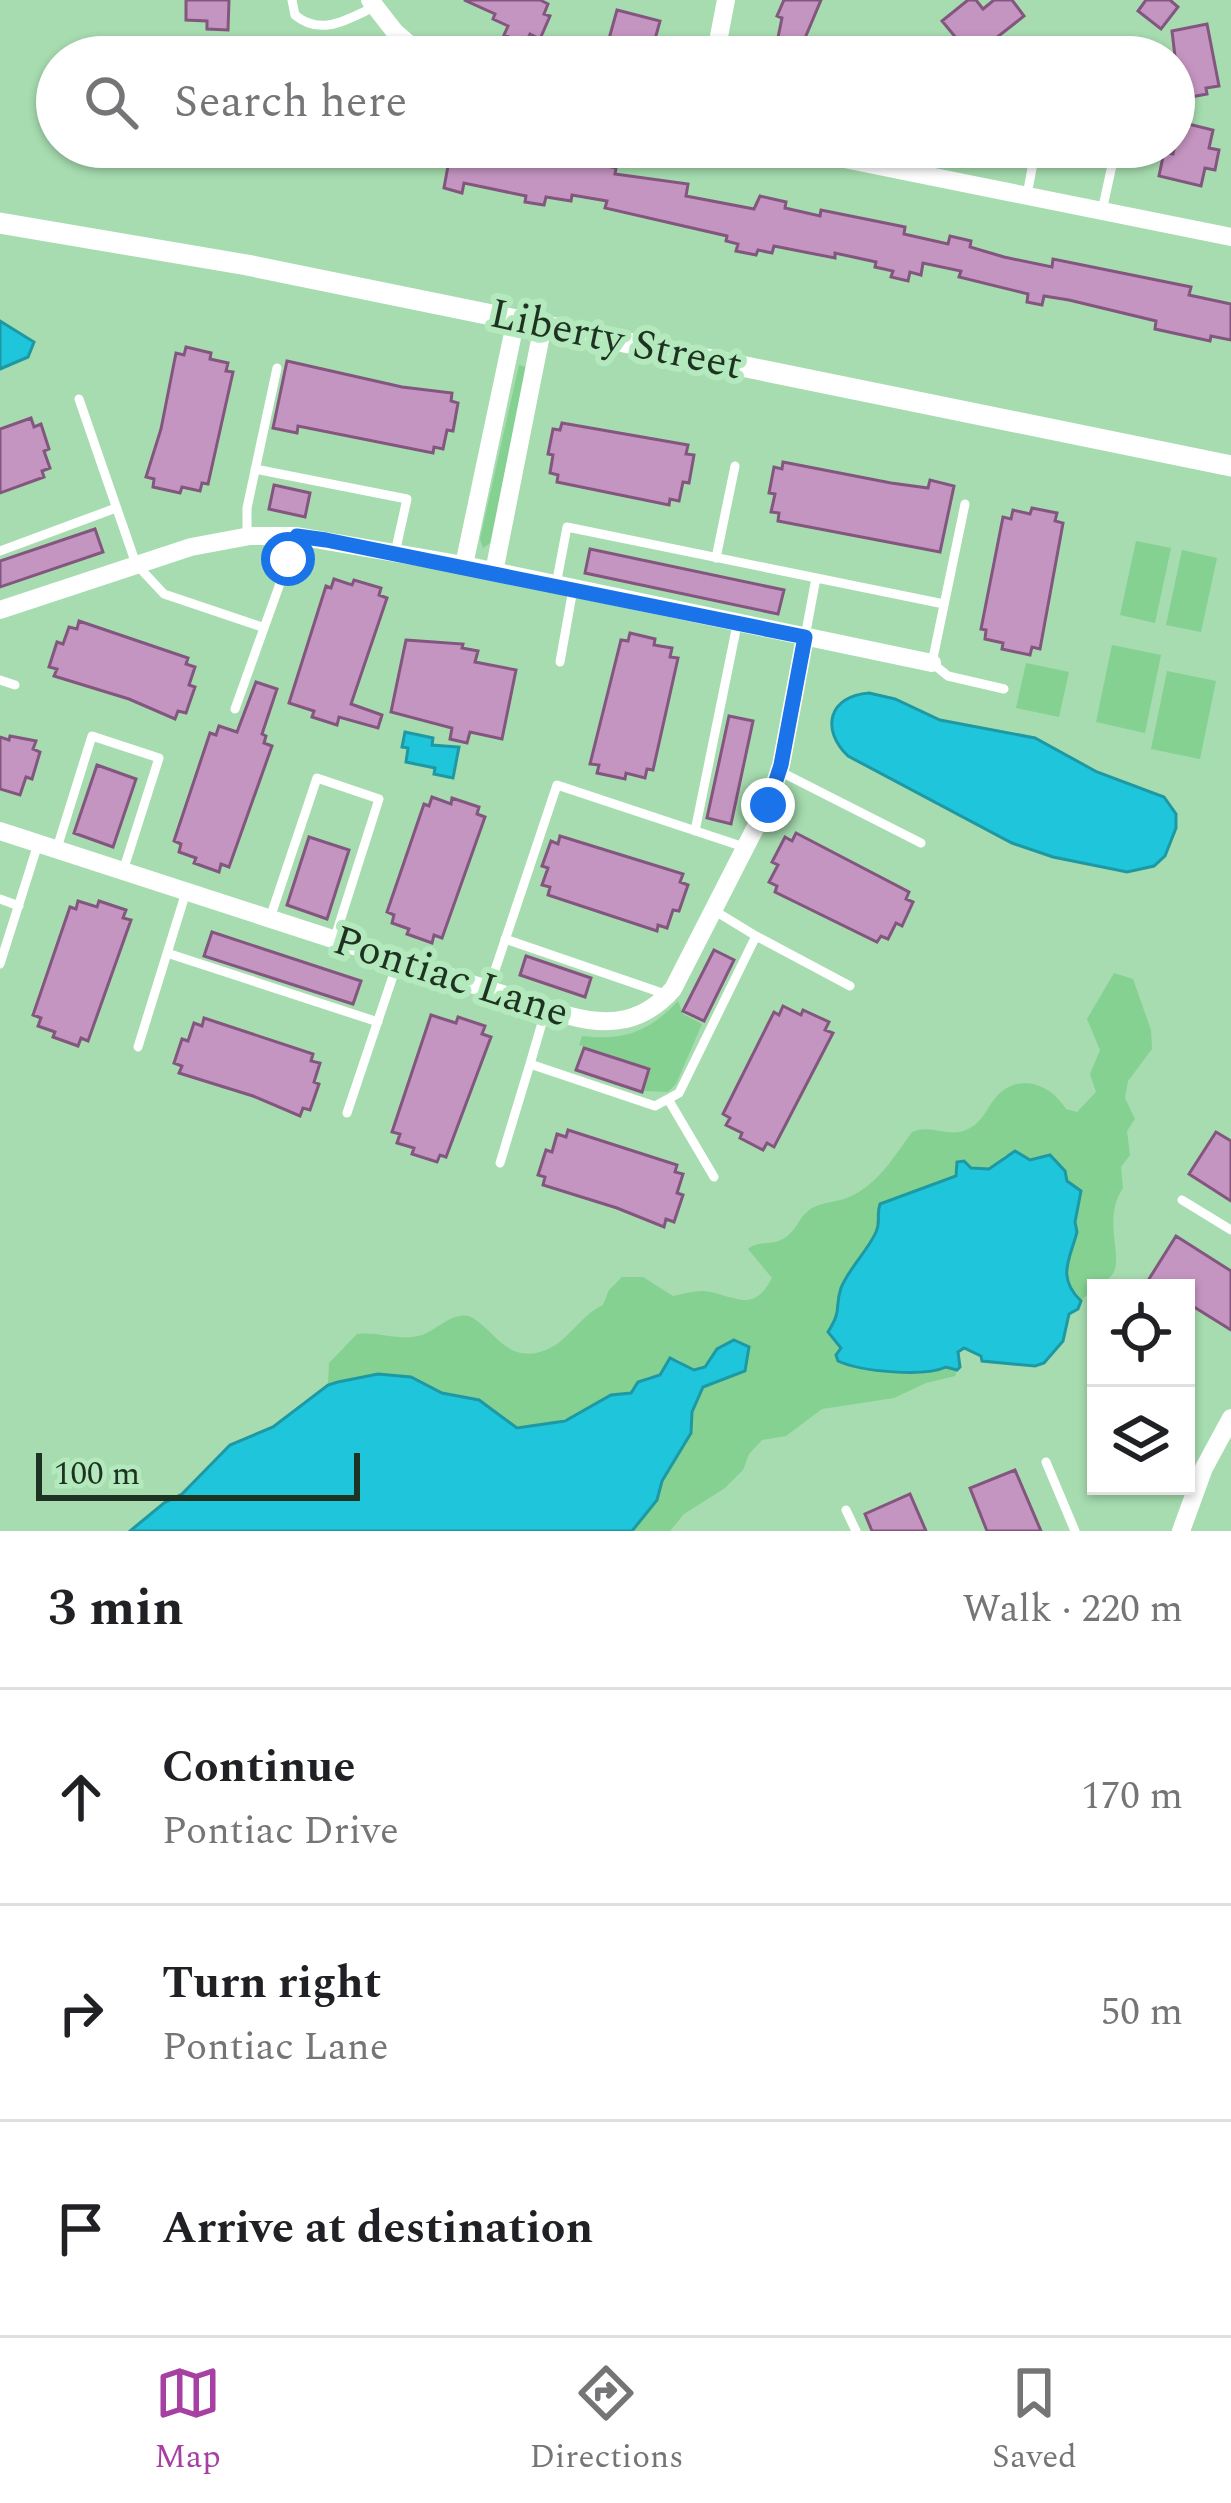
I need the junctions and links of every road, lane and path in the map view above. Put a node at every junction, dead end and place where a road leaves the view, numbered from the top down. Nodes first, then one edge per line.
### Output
1 (292, 0) edge
2 (726, 0) edge
3 (372, 4) edge
4 (403, 36) edge
5 (719, 36) edge
6 (889, 168) edge
7 (1032, 168) edge
8 (1111, 168) edge
9 (1027, 196) junction
10 (1102, 211) junction
11 (0, 223) edge
12 (1231, 237) edge
13 (517, 320) junction
14 (543, 325) junction
15 (277, 368) dead end
16 (79, 399) dead end
17 (735, 466) dead end
18 (1231, 466) edge
19 (255, 469) junction
20 (965, 503) dead end
21 (116, 508) junction
22 (248, 536) junction
23 (297, 536) junction
24 (0, 550) edge
25 (395, 553) junction
26 (716, 558) junction
27 (136, 564) junction
28 (464, 566) junction
29 (494, 572) junction
30 (816, 578) junction
31 (564, 587) junction
32 (944, 604) junction
33 (0, 610) edge
34 (738, 623) junction
35 (262, 626) junction
36 (805, 637) junction
37 (560, 662) dead end
38 (932, 663) junction
39 (0, 680) edge
40 (15, 685) dead end
41 (1004, 689) dead end
42 (235, 709) dead end
43 (779, 771) junction
44 (0, 831) edge
45 (695, 831) junction
46 (921, 843) dead end
47 (48, 846) junction
48 (747, 848) junction
49 (123, 871) junction
50 (186, 891) junction
51 (0, 899) edge
52 (19, 906) junction
53 (715, 910) junction
54 (270, 919) junction
55 (756, 936) junction
56 (505, 939) junction
57 (334, 940) junction
58 (167, 953) junction
59 (398, 961) junction
60 (0, 964) edge
61 (850, 986) dead end
62 (488, 990) junction
63 (668, 995) junction
64 (546, 1009) junction
65 (378, 1022) junction
66 (138, 1047) dead end
67 (530, 1064) junction
68 (668, 1099) junction
69 (347, 1113) dead end
70 (500, 1163) dead end
71 (714, 1177) dead end
72 (1181, 1200) dead end
73 (1231, 1230) edge
74 (1231, 1418) edge
75 (1046, 1462) dead end
76 (847, 1510) dead end
77 (856, 1531) edge
78 (1075, 1531) edge
79 (1181, 1531) edge

1 - 3 lane
2 - 5 street
3 - 4 street
6 - 9 street
7 - 9 lane
8 - 10 lane
9 - 10 street
10 - 12 street
11 - 13 street, Liberty Street
13 - 14 street, Liberty Street
13 - 28 street
14 - 18 street, Liberty Street
14 - 29 street
15 - 19 lane
16 - 21 lane
17 - 26 lane
19 - 22 lane
19 - 25 lane
20 - 32 lane
21 - 24 lane
21 - 27 lane
22 - 23 street
22 - 27 street
23 - 25 street
23 - 35 lane
25 - 28 street
26 - 30 lane
26 - 31 lane
27 - 33 street
27 - 35 lane
28 - 29 street
29 - 31 street
30 - 32 lane
30 - 36 lane
31 - 34 street
31 - 37 lane
32 - 38 lane
34 - 36 street
34 - 45 lane
35 - 42 lane
36 - 38 street
36 - 43 street
38 - 41 lane
39 - 40 lane
43 - 46 lane
43 - 48 street
44 - 47 street, Pontiac Lane
45 - 48 lane
45 - 56 lane
47 - 49 street, Pontiac Lane
47 - 49 lane
47 - 52 lane
48 - 53 street
49 - 50 street, Pontiac Lane
50 - 54 street, Pontiac Lane
50 - 58 lane
51 - 52 lane
52 - 60 lane
53 - 55 lane
53 - 63 street
54 - 57 street, Pontiac Lane
54 - 57 lane
55 - 61 lane
55 - 68 lane
56 - 62 lane
56 - 63 lane
57 - 59 street, Pontiac Lane
58 - 65 lane
58 - 66 lane
59 - 62 street, Pontiac Lane
59 - 65 lane
62 - 64 street, Pontiac Lane
63 - 64 street, Pontiac Lane
64 - 67 lane
65 - 69 lane
67 - 68 lane
67 - 70 lane
68 - 71 lane
72 - 73 lane
74 - 79 street
75 - 78 lane
76 - 77 lane

